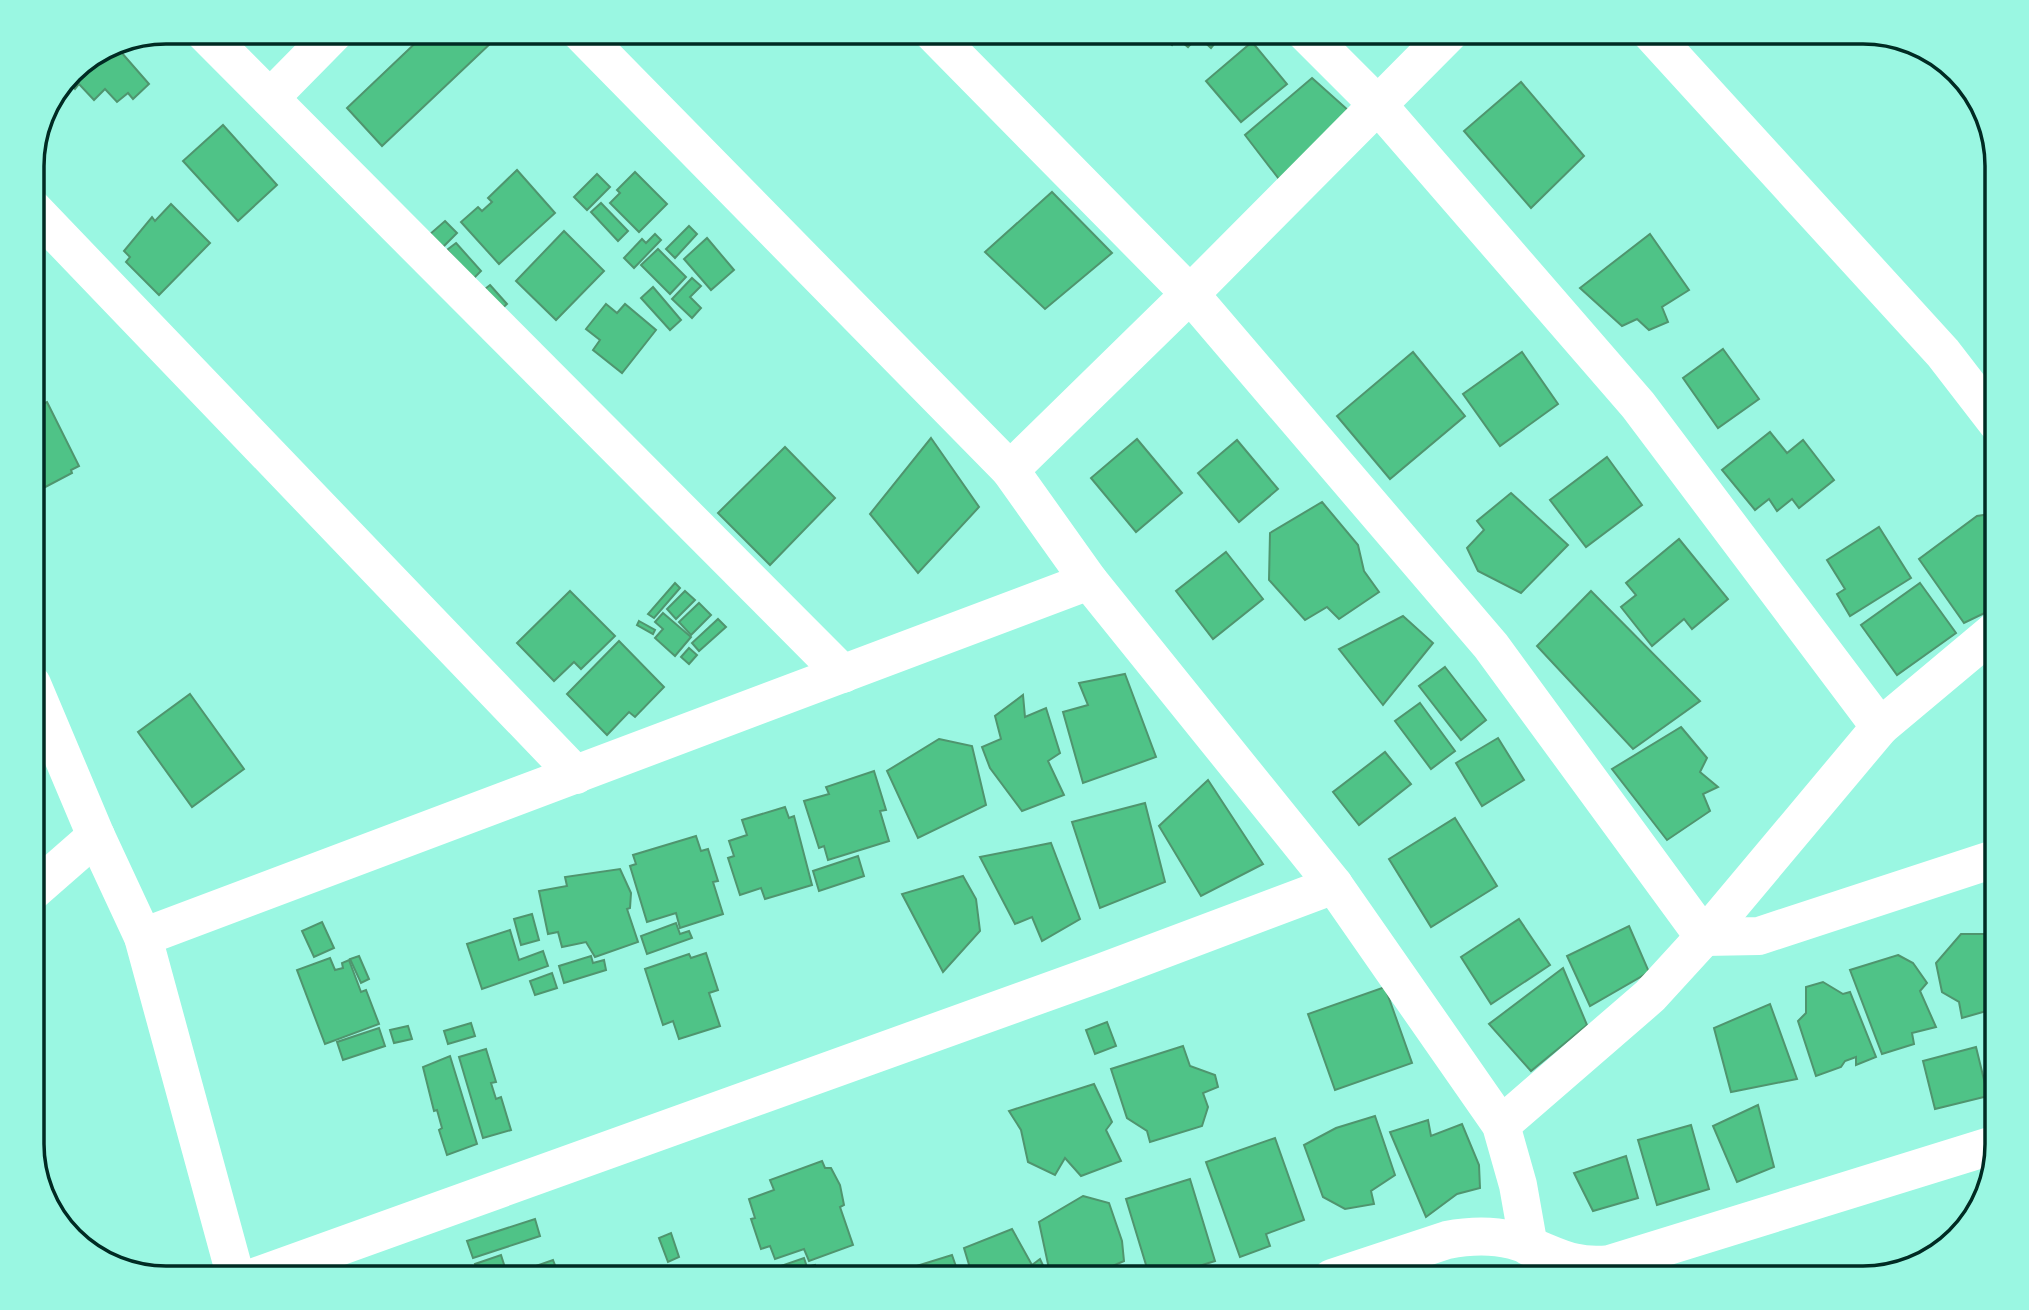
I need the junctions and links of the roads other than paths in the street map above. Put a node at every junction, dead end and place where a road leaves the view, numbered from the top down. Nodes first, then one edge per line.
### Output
1 (216, 44) edge
2 (323, 44) edge
3 (592, 44) edge
4 (944, 44) edge
5 (1317, 44) edge
6 (1438, 44) edge
7 (1661, 44) edge
8 (270, 98) junction
9 (1378, 105) junction
10 (44, 221) edge
11 (1190, 295) junction
12 (1985, 408) edge
13 (1010, 470) junction
14 (1090, 581) junction
15 (1985, 639) edge
16 (843, 674) junction
17 (44, 712) edge
18 (1880, 727) junction
19 (576, 775) junction
20 (96, 836) junction
21 (1985, 862) edge
22 (44, 882) edge
23 (1334, 885) junction
24 (143, 937) junction
25 (1704, 937) junction
26 (1500, 1125) junction
27 (1985, 1148) edge
28 (1529, 1247) junction
29 (232, 1266) edge
30 (289, 1266) edge
31 (1373, 1266) edge
32 (1583, 1266) edge
33 (1594, 1266) edge

1 - 8 street
2 - 8 street
3 - 13 street
4 - 11 street
5 - 9 street
6 - 9 street
7 - 12 street
8 - 16 street
9 - 11 street
9 - 18 street
10 - 19 street
11 - 13 street
11 - 25 street
13 - 14 street
14 - 16 street
14 - 23 street
15 - 18 street
16 - 19 street
17 - 20 street
18 - 25 street
19 - 24 street
20 - 22 street
20 - 24 street
21 - 25 street
23 - 26 street
23 - 30 street
24 - 29 street
25 - 26 street
26 - 28 street
27 - 33 street
28 - 31 street
28 - 32 street

